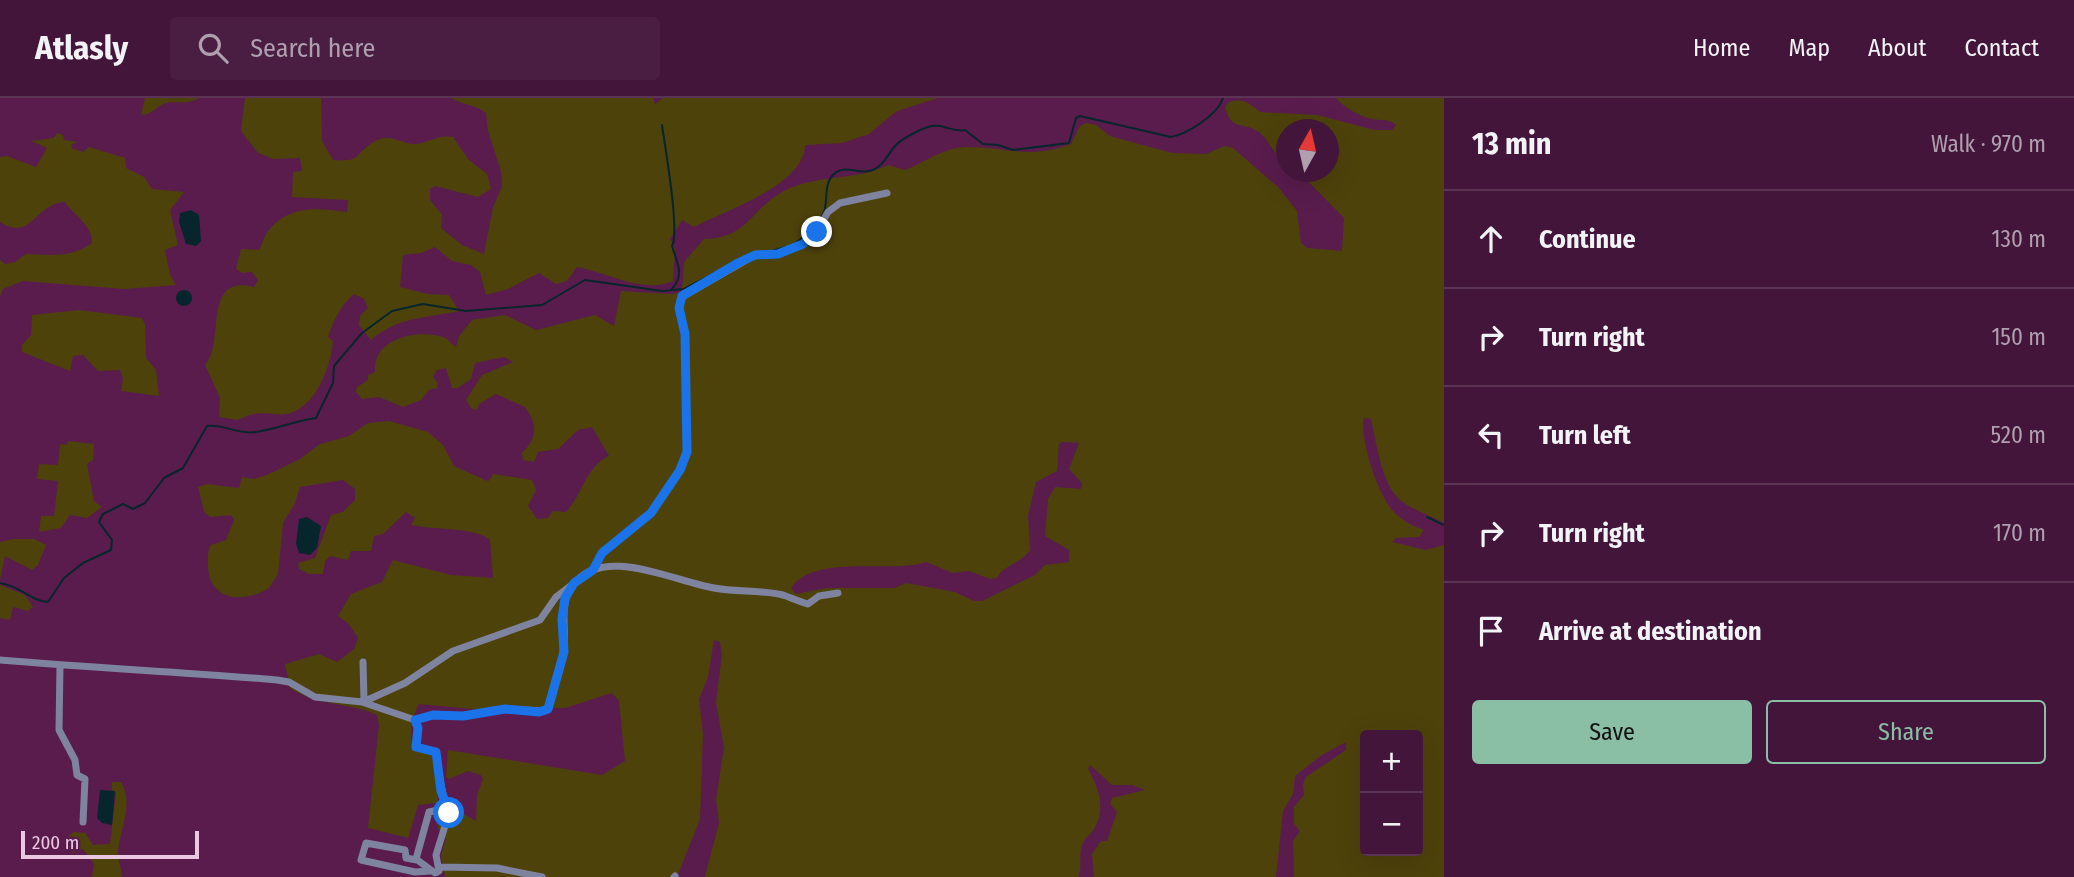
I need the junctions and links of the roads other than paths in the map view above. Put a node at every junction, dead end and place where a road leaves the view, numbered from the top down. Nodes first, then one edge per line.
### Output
1 (887, 193) dead end
2 (593, 570) junction
3 (574, 583) junction
4 (838, 593) dead end
5 (0, 660) edge
6 (363, 662) dead end
7 (60, 666) junction
8 (363, 702) junction
9 (415, 720) junction
10 (447, 808) junction
11 (83, 822) dead end
12 (416, 860) junction
13 (439, 867) junction
14 (430, 871) junction
15 (542, 877) edge

1 - 2 street
2 - 3 street
2 - 4 street
3 - 8 street
3 - 9 street
5 - 7 street
6 - 8 street
7 - 8 street
7 - 11 street
8 - 9 street
9 - 10 street
10 - 12 street
10 - 13 street
12 - 14 street
12 - 14 street
13 - 14 street
13 - 15 street

